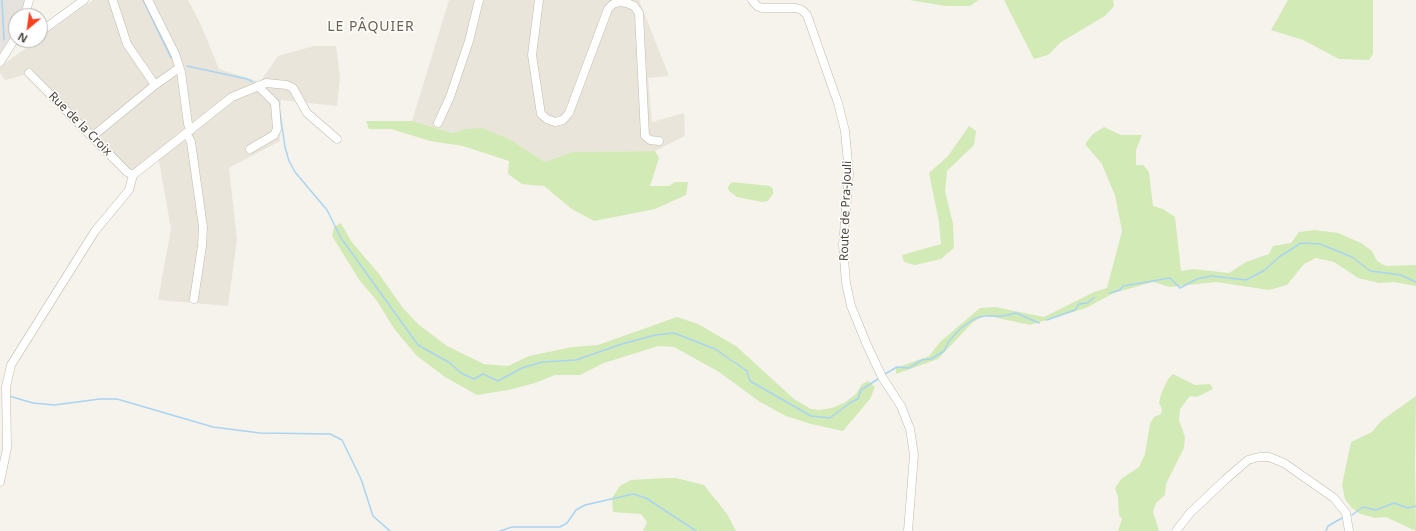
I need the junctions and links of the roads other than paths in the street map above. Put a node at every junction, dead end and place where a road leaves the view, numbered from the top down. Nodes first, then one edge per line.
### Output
1 (84, 0) edge
2 (148, 0) edge
3 (479, 0) edge
4 (539, 0) edge
5 (752, 0) edge
6 (113, 1) dead end
7 (48, 26) edge
8 (9, 48) edge
9 (0, 62) edge
10 (180, 68) junction
11 (29, 72) dead end
12 (155, 85) junction
13 (258, 86) junction
14 (438, 123) dead end
15 (189, 132) junction
16 (93, 136) junction
17 (337, 139) dead end
18 (660, 141) dead end
19 (250, 149) dead end
20 (133, 175) junction
21 (194, 299) dead end
22 (0, 482) edge
23 (908, 531) edge
24 (1176, 531) edge
25 (1349, 531) edge

1 - 7 street
2 - 10 street
3 - 14 street
4 - 18 street
5 - 23 street, Route de Pra-Jouli
6 - 12 street
8 - 9 street
10 - 12 street
10 - 15 street
11 - 16 street, Rue de la Croix
12 - 16 street
13 - 15 street
13 - 17 street
13 - 19 street
15 - 20 street
15 - 21 street
16 - 20 street, Rue de la Croix
20 - 22 street
24 - 25 street

